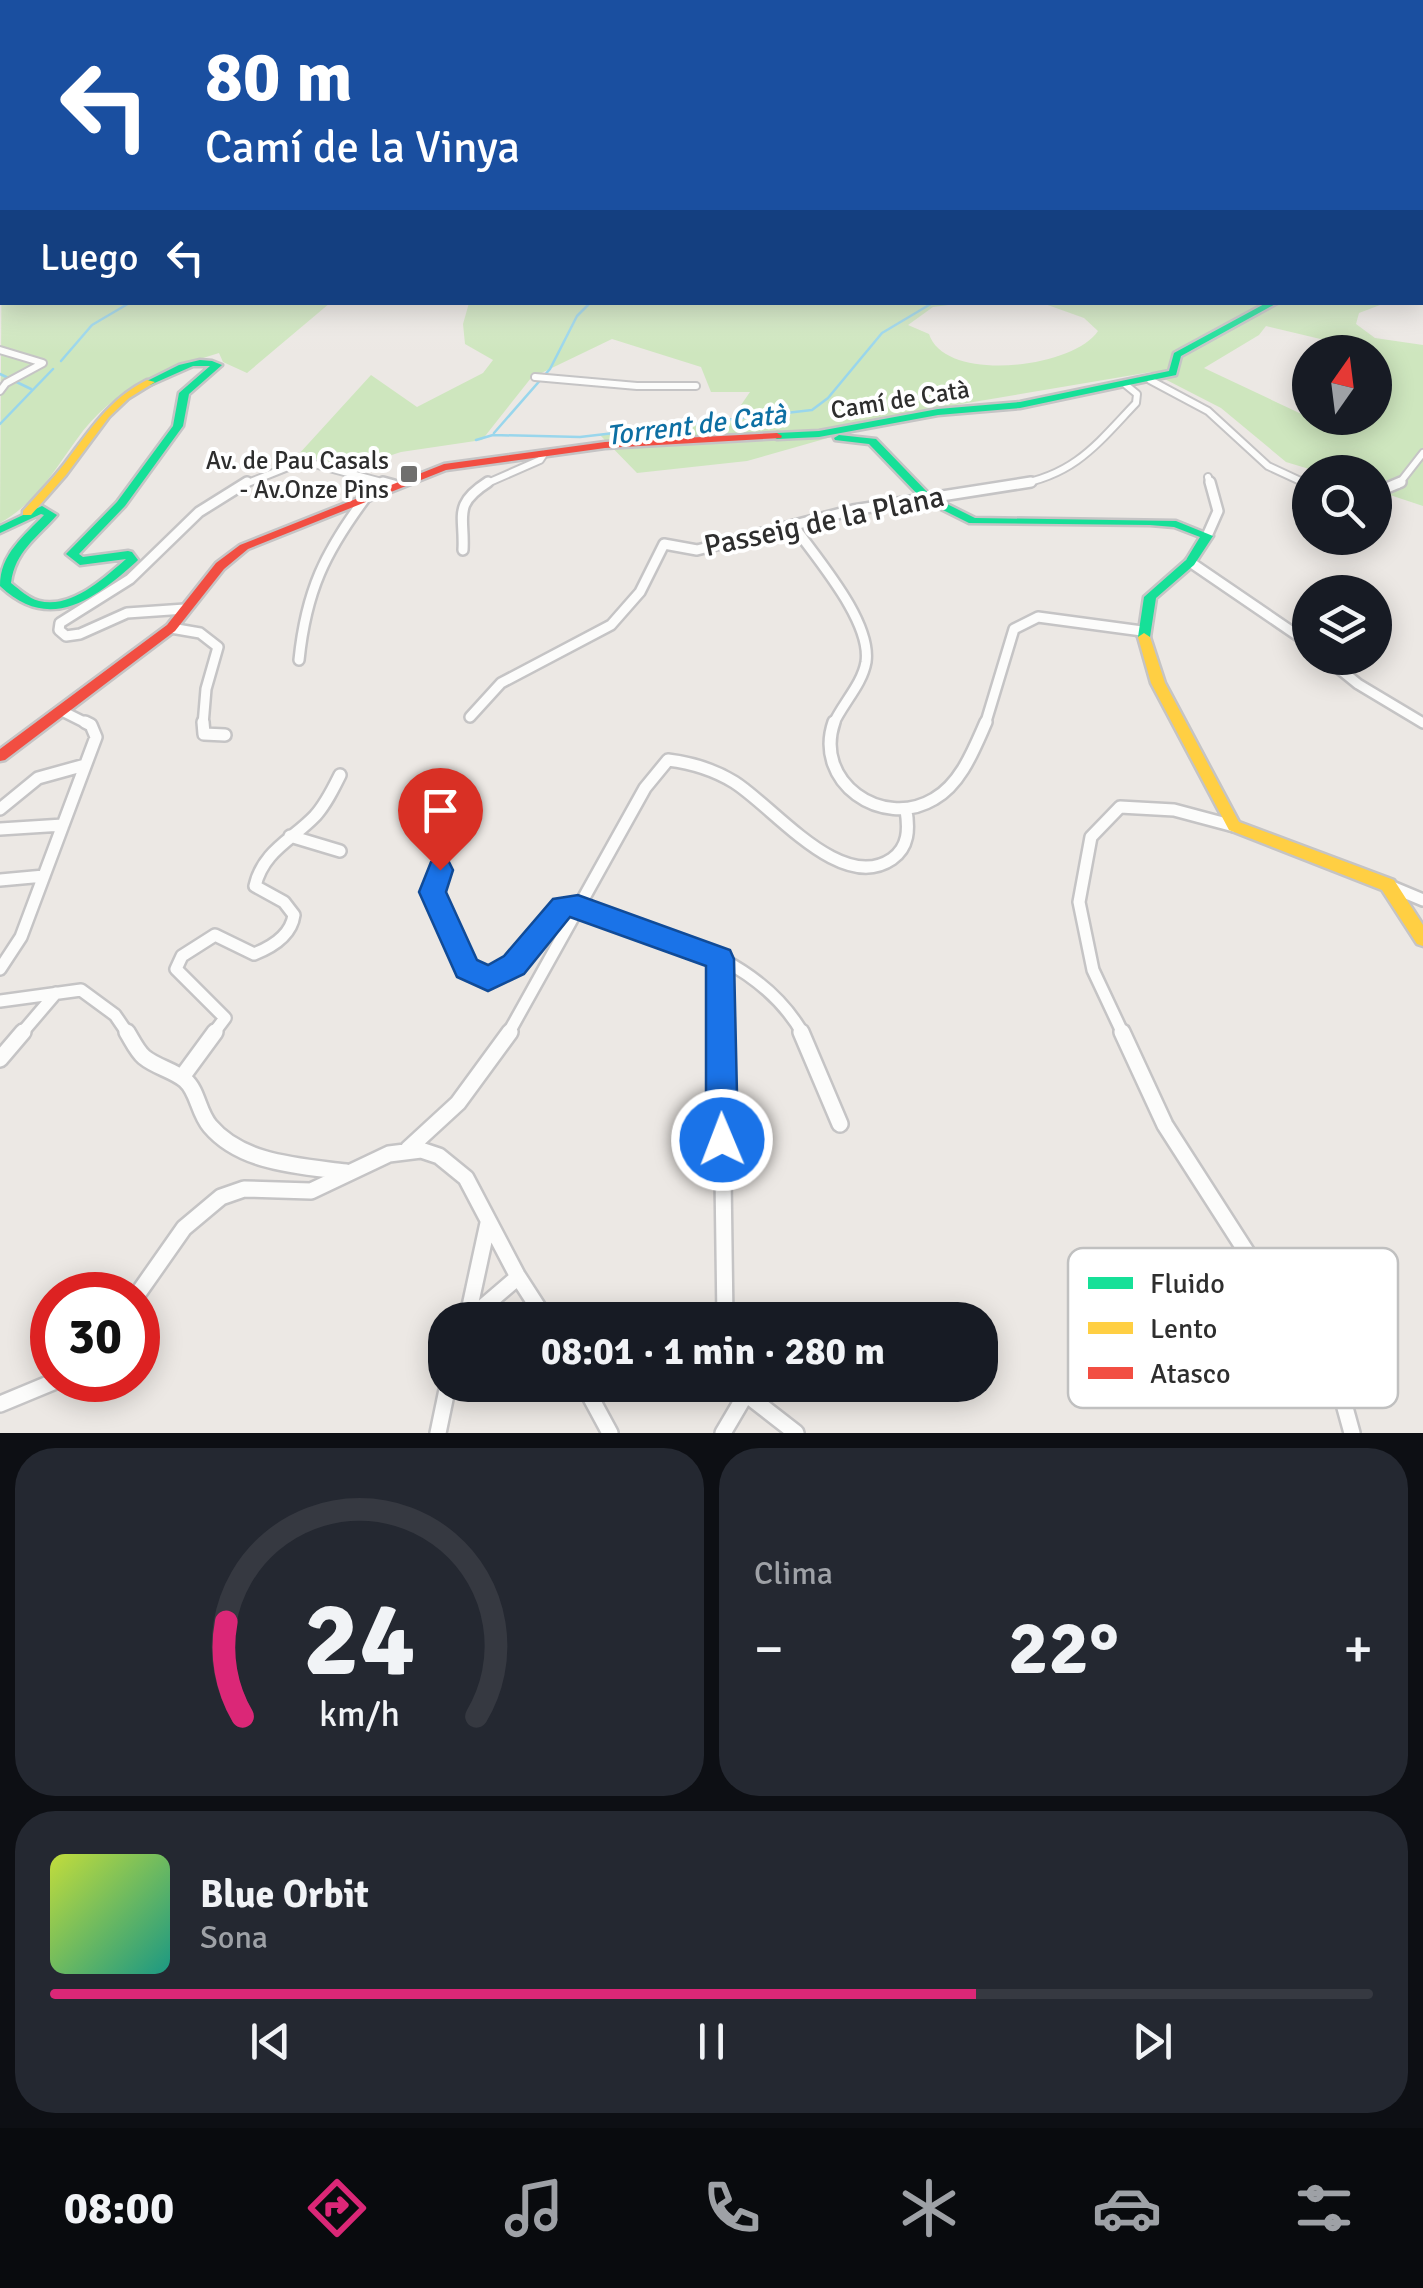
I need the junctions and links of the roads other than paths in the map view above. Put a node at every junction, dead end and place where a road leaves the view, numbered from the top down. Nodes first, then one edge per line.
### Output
1 (1269, 305) edge
2 (0, 350) edge
3 (535, 377) dead end
4 (1150, 380) junction
5 (1126, 384) junction
6 (696, 386) dead end
7 (3, 387) edge
8 (820, 434) junction
9 (1423, 453) edge
10 (544, 454) junction
11 (1208, 476) dead end
12 (1292, 477) edge
13 (394, 484) junction
14 (1392, 487) edge
15 (366, 498) junction
16 (924, 499) junction
17 (27, 513) junction
18 (793, 525) junction
19 (0, 530) edge
20 (1206, 536) junction
21 (463, 550) dead end
22 (1190, 562) junction
23 (185, 610) junction
24 (171, 628) junction
25 (1142, 631) junction
26 (1292, 632) edge
27 (299, 660) dead end
28 (1347, 675) edge
29 (62, 711) junction
30 (470, 717) dead end
31 (1423, 723) edge
32 (225, 735) dead end
33 (0, 756) edge
34 (86, 766) junction
35 (340, 775) dead end
36 (0, 809) edge
37 (906, 810) junction
38 (63, 824) junction
39 (1234, 826) junction
40 (0, 829) edge
41 (290, 836) junction
42 (340, 851) dead end
43 (440, 870) dead end
44 (44, 876) junction
45 (0, 880) edge
46 (1388, 886) junction
47 (1423, 900) edge
48 (578, 906) junction
49 (1423, 939) edge
50 (720, 959) junction
51 (0, 968) edge
52 (57, 992) junction
53 (0, 1001) edge
54 (0, 1059) edge
55 (182, 1077) junction
56 (840, 1124) dead end
57 (408, 1149) junction
58 (348, 1173) junction
59 (488, 1222) junction
60 (1244, 1248) edge
61 (151, 1272) edge
62 (518, 1277) junction
63 (471, 1302) edge
64 (488, 1302) edge
65 (534, 1302) edge
66 (725, 1302) edge
67 (30, 1392) edge
68 (444, 1402) edge
69 (593, 1402) edge
70 (738, 1402) edge
71 (759, 1402) edge
72 (0, 1404) edge
73 (1345, 1408) edge
74 (438, 1433) edge
75 (610, 1433) edge
76 (723, 1433) edge
77 (796, 1433) edge
78 (1352, 1433) edge

1 - 4 street
2 - 7 street
3 - 6 street
4 - 5 street, Camí de Catà
4 - 12 street
5 - 8 street, Camí de Catà
5 - 16 street, Passeig de la Plana
8 - 10 street, Camí de Catà
8 - 16 street
9 - 14 street
10 - 13 street, Camí de Catà
10 - 21 street
11 - 20 street
13 - 15 street, Camí de Catà
13 - 23 street
15 - 23 street, Camí de Catà
15 - 27 street
16 - 18 street, Passeig de la Plana
16 - 20 street
17 - 17 street
17 - 19 street
18 - 30 street, Passeig de la Plana
18 - 37 street
20 - 22 street
22 - 25 street
22 - 26 street
23 - 24 street, Camí de Catà
24 - 29 street, Camí de Catà
24 - 32 street
25 - 37 street
25 - 39 street
28 - 31 street
29 - 33 street, Camí de Catà
29 - 34 street
34 - 36 street
34 - 38 street
35 - 41 street
37 - 48 street
38 - 40 street
38 - 44 street
39 - 46 street
39 - 60 street
41 - 42 street
41 - 55 street
43 - 48 street
44 - 45 street
44 - 51 street
46 - 47 street
46 - 49 street
48 - 50 street
48 - 57 street
50 - 56 street
50 - 66 street
52 - 53 street
52 - 54 street
52 - 55 street
55 - 58 street
57 - 58 street
57 - 59 street
58 - 61 street
59 - 62 street
59 - 63 street
62 - 64 street
62 - 65 street
67 - 72 street
68 - 74 street
69 - 75 street
70 - 76 street
71 - 77 street
73 - 78 street

